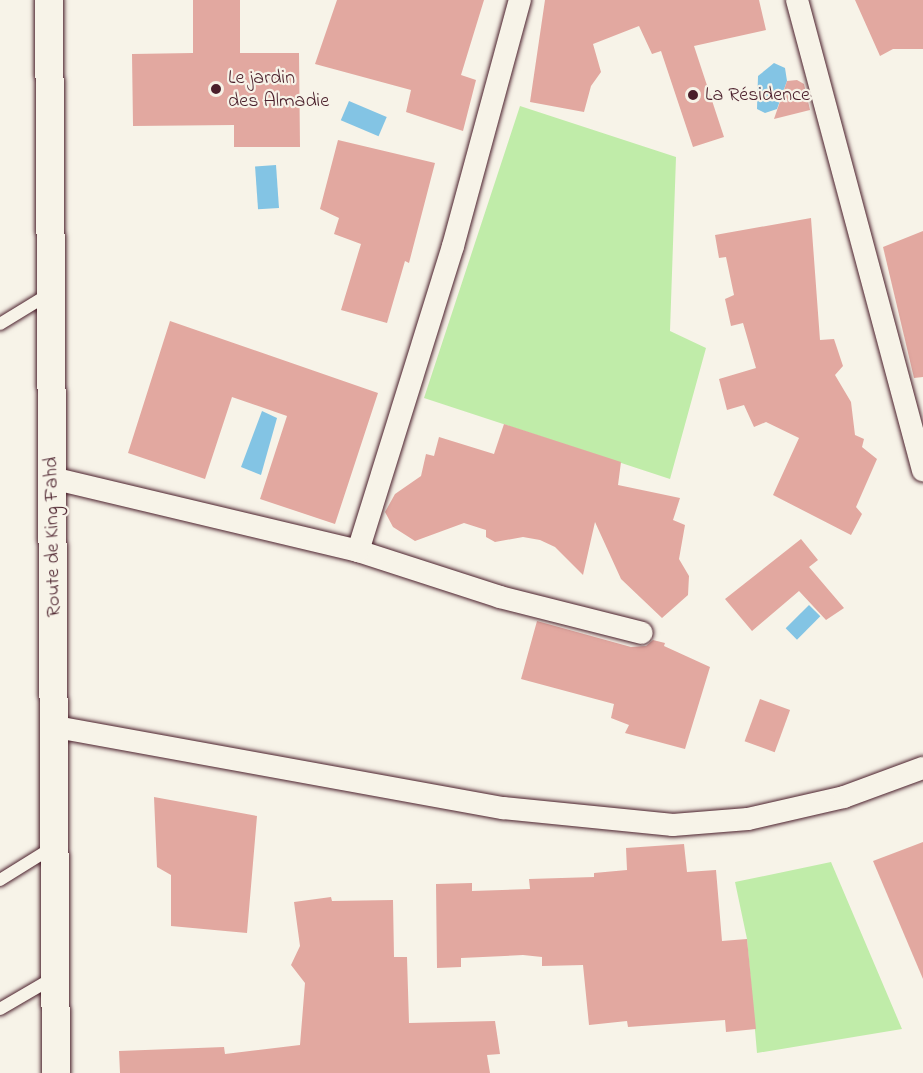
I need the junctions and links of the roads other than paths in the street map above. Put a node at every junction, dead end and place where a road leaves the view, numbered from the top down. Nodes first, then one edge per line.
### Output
1 (48, 0) edge
2 (520, 0) edge
3 (797, 0) edge
4 (49, 294) junction
5 (0, 324) edge
6 (923, 470) edge
7 (52, 478) junction
8 (358, 551) junction
9 (642, 633) dead end
10 (56, 727) junction
11 (923, 768) edge
12 (53, 847) junction
13 (0, 880) edge
14 (56, 977) junction
15 (0, 1010) edge
16 (56, 1073) edge

1 - 4 street, Route de King Fahd
2 - 8 street
3 - 6 street
4 - 5 lane
4 - 7 street, Route de King Fahd
7 - 8 street
7 - 10 street, Route de King Fahd
8 - 9 street
10 - 11 street
10 - 12 street, Route de King Fahd
12 - 13 lane
12 - 14 street, Route de King Fahd
14 - 15 lane
14 - 16 street, Route de King Fahd

